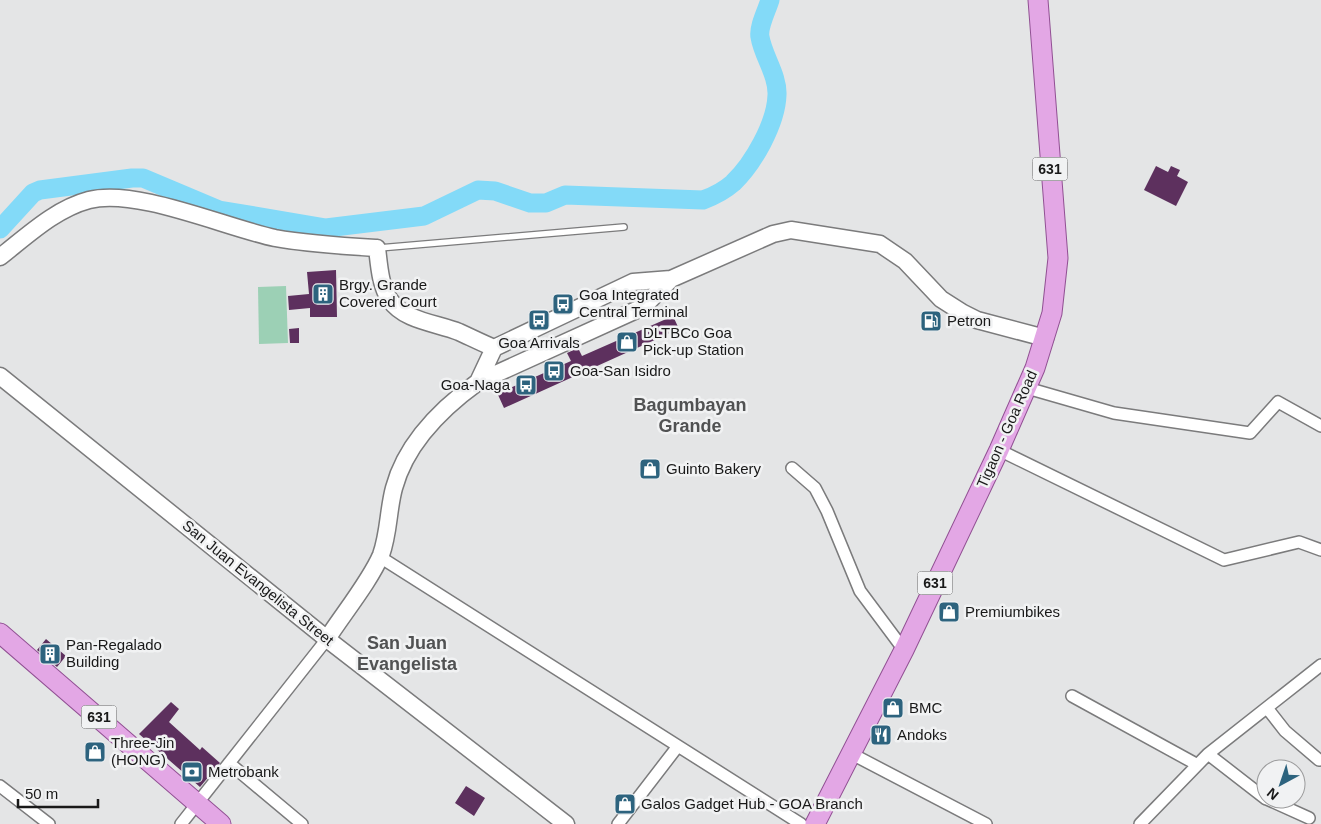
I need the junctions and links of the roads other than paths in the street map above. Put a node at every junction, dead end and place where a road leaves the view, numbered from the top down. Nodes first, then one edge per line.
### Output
1 (1038, 0) edge
2 (624, 227) dead end
3 (377, 248) junction
4 (0, 257) edge
5 (671, 279) junction
6 (1045, 338) junction
7 (494, 348) junction
8 (0, 376) edge
9 (478, 382) junction
10 (1027, 388) junction
11 (1321, 426) edge
12 (999, 450) junction
13 (792, 468) dead end
14 (1321, 550) edge
15 (380, 557) junction
16 (0, 633) edge
17 (327, 639) junction
18 (904, 650) junction
19 (1321, 665) edge
20 (1072, 696) dead end
21 (1267, 708) junction
22 (678, 746) junction
23 (850, 753) junction
24 (1208, 754) junction
25 (1320, 760) dead end
26 (229, 763) junction
27 (1196, 764) junction
28 (0, 786) edge
29 (1256, 791) edge
30 (197, 802) junction
31 (1289, 809) edge
32 (1309, 818) dead end
33 (49, 824) edge
34 (181, 824) edge
35 (221, 824) edge
36 (302, 824) edge
37 (566, 824) edge
38 (618, 824) edge
39 (801, 824) edge
40 (815, 824) edge
41 (986, 824) edge
42 (1140, 824) edge

1 - 6 main road, Tigaon - Goa Road / 631
2 - 3 lane
3 - 4 street
3 - 7 street
5 - 6 street
5 - 7 street
5 - 9 street
6 - 10 main road, Tigaon - Goa Road / 631
7 - 9 street
8 - 17 street, San Juan Evangelista Street
9 - 15 street
10 - 11 street
10 - 12 main road, Tigaon - Goa Road / 631
12 - 14 street
12 - 18 main road, Tigaon - Goa Road / 631
13 - 18 street
15 - 17 street
15 - 22 street
16 - 30 main road, 631
17 - 26 street
17 - 37 street, San Juan Evangelista Street
18 - 23 main road, Tigaon - Goa Road / 631
19 - 21 street
20 - 27 street
21 - 24 street
21 - 25 street
22 - 38 street
22 - 39 street
23 - 40 main road, Tigaon - Goa Road / 631
23 - 41 street
24 - 27 street
24 - 29 street
26 - 30 street
26 - 36 street
27 - 42 street
28 - 33 street
30 - 34 street
30 - 35 main road, 631
31 - 32 street

